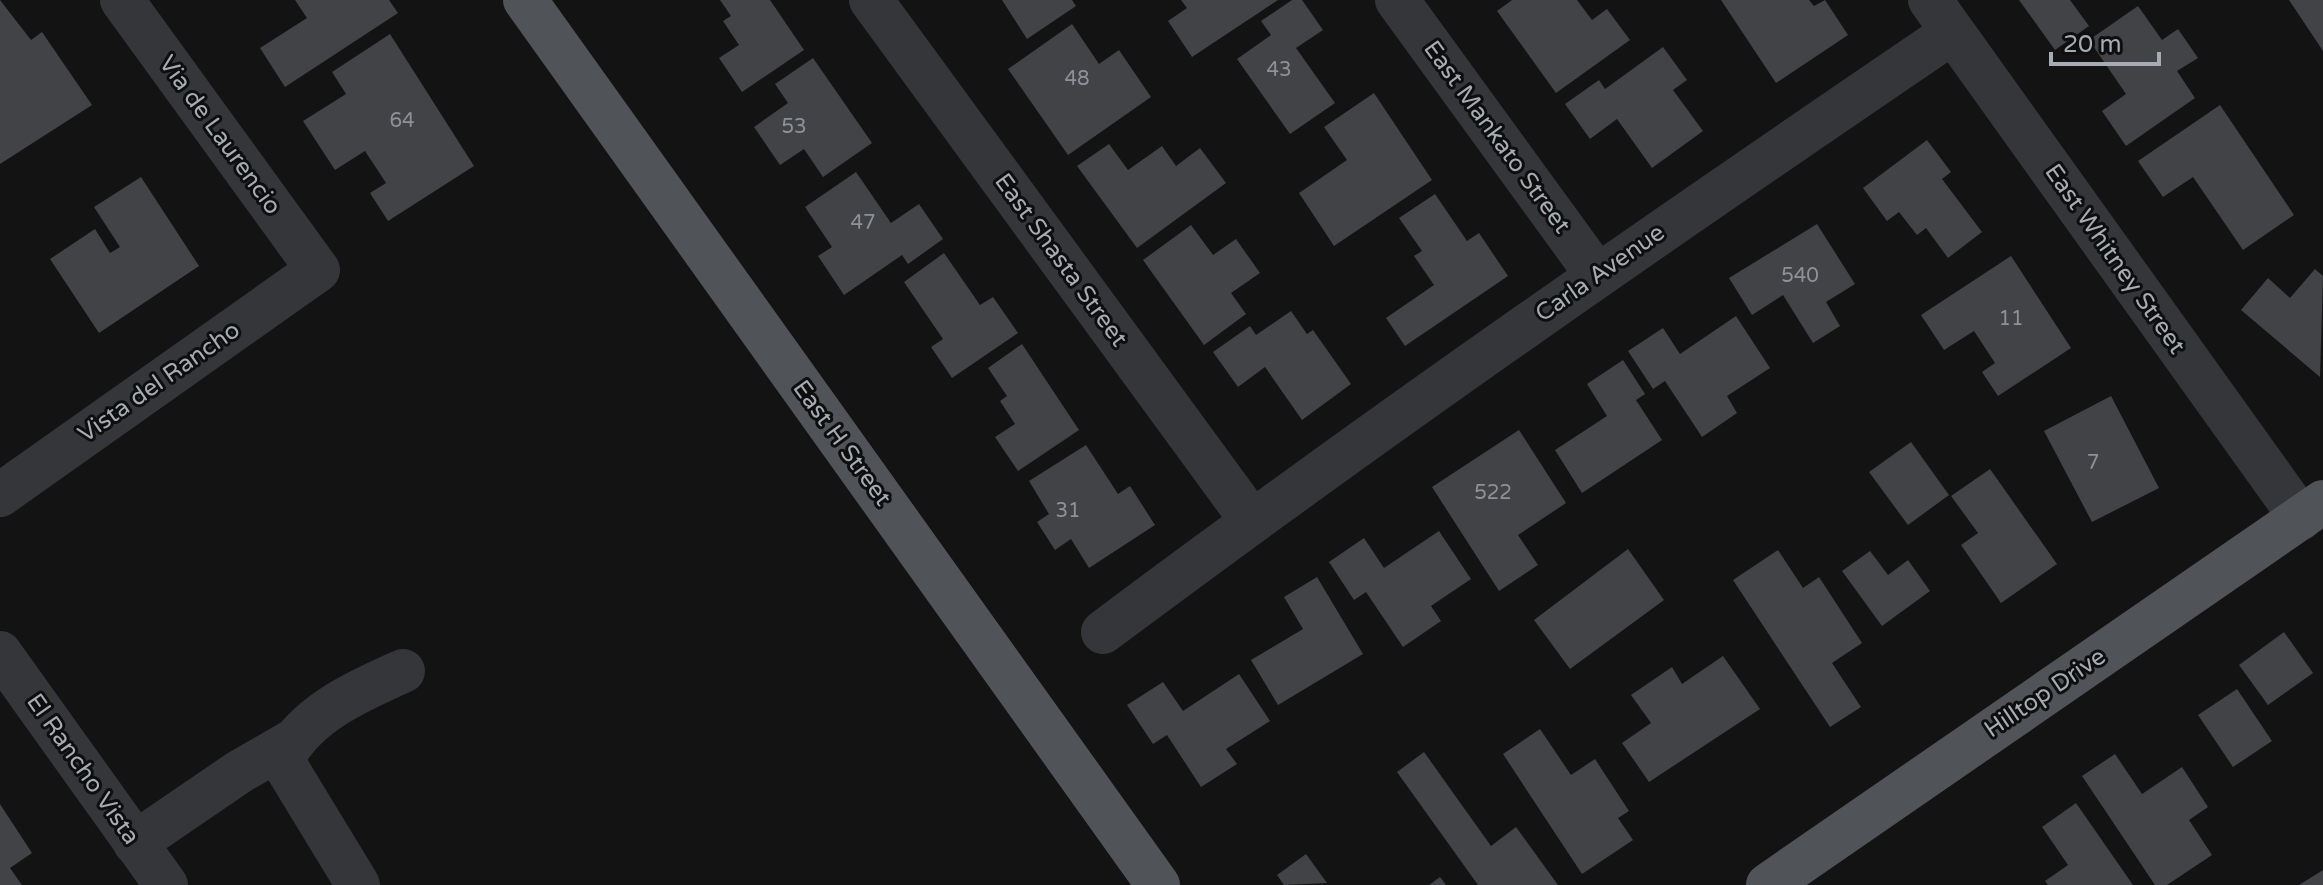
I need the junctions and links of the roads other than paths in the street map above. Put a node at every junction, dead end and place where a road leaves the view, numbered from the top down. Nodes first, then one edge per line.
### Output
1 (122, 0) edge
2 (525, 0) edge
3 (871, 0) edge
4 (1397, 0) edge
5 (1941, 16) edge
6 (318, 270) joint
7 (1597, 275) junction
8 (0, 495) edge
9 (2312, 510) edge
10 (1252, 521) junction
11 (1103, 632) dead end
12 (0, 653) edge
13 (403, 671) dead end
14 (291, 742) junction
15 (135, 843) junction
16 (166, 885) edge
17 (358, 885) edge
18 (1158, 885) edge
19 (1768, 885) edge

1 - 6 street, Via de Laurencio
2 - 18 main road, East H Street
3 - 10 street, East Shasta Street
4 - 7 street, East Mankato Street
5 - 7 street, Carla Avenue
5 - 9 street, East Whitney Street
6 - 8 street, Vista del Rancho
7 - 10 street, Carla Avenue
9 - 19 main road, Hilltop Drive
10 - 11 street, Carla Avenue
12 - 15 street, El Rancho Vista
13 - 14 street
14 - 15 street
14 - 17 street
15 - 16 street, El Rancho Vista

